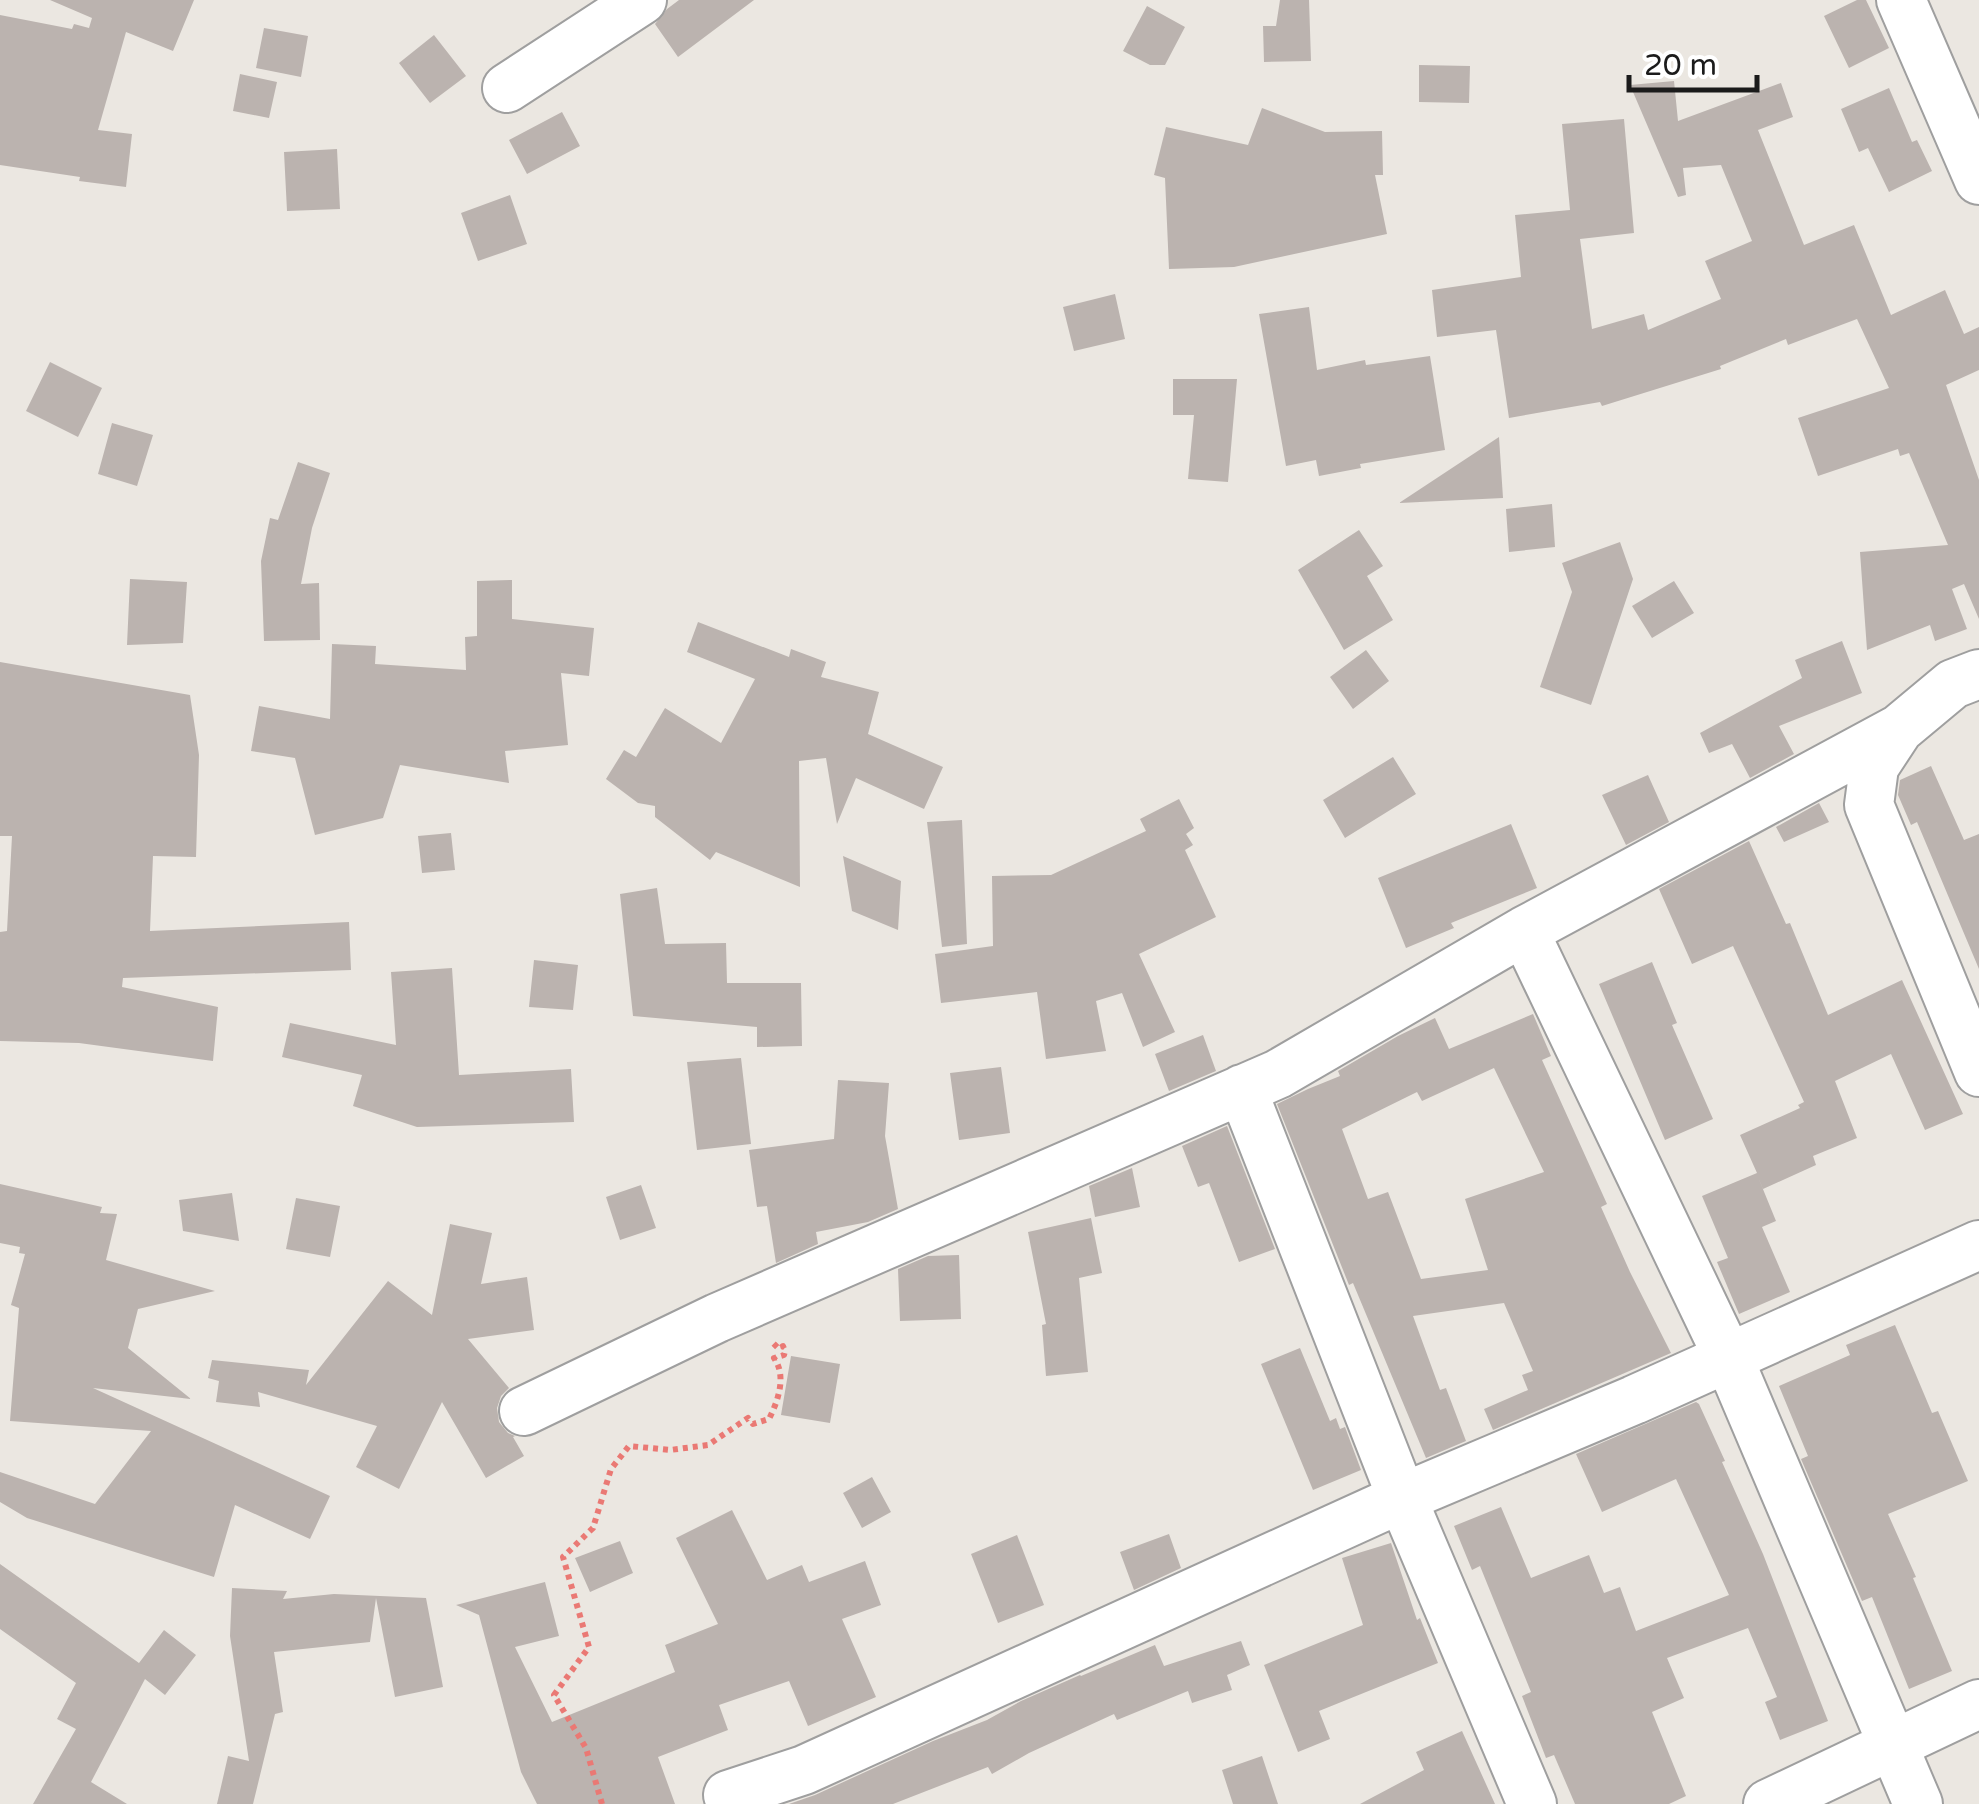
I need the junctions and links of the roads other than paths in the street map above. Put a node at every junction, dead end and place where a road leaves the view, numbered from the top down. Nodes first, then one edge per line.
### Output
1 (642, 0) edge
2 (1901, 0) edge
3 (507, 88) dead end
4 (1979, 180) edge
5 (1979, 674) edge
6 (1899, 730) junction
7 (1524, 931) junction
8 (1979, 1072) edge
9 (1242, 1089) junction
10 (1979, 1245) edge
11 (1728, 1356) junction
12 (524, 1411) dead end
13 (1402, 1498) junction
14 (1979, 1704) edge
15 (1891, 1744) junction
16 (728, 1795) dead end
17 (1532, 1804) edge
18 (1768, 1804) edge
19 (1918, 1804) edge

1 - 3 street
2 - 4 street
5 - 6 street
6 - 7 street
6 - 8 street
7 - 9 street
7 - 11 street
9 - 12 street
9 - 13 street
10 - 11 street
11 - 13 street
11 - 15 street
13 - 16 street
13 - 17 street
14 - 15 street
15 - 18 street
15 - 19 street

